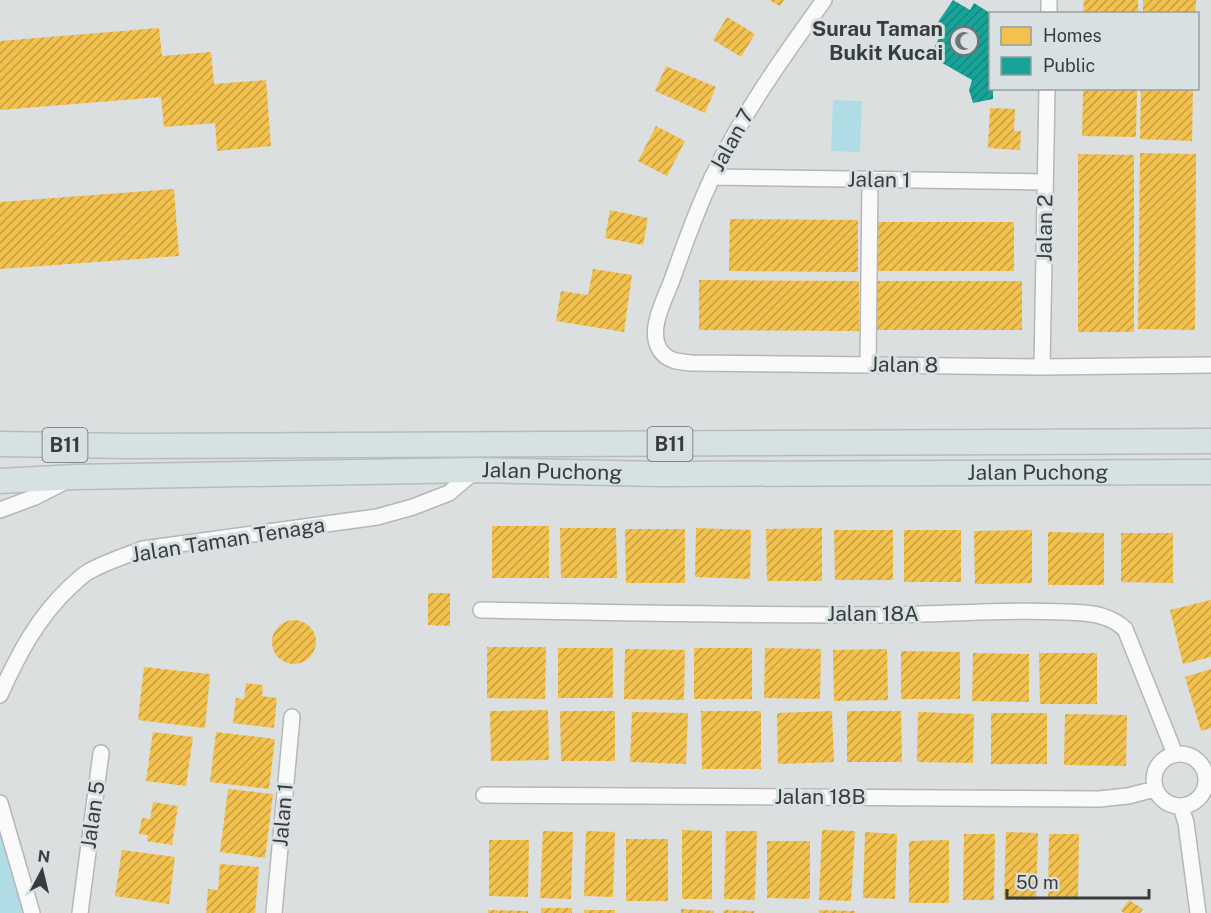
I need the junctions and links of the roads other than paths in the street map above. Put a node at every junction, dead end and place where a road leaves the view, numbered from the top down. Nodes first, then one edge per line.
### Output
1 (824, 0) edge
2 (1047, 90) edge
3 (712, 177) junction
4 (870, 180) junction
5 (1046, 182) junction
6 (666, 294) joint
7 (868, 365) junction
8 (1211, 365) edge
9 (1042, 367) junction
10 (1211, 441) edge
11 (0, 444) edge
12 (476, 471) junction
13 (1211, 472) edge
14 (1176, 473) junction
15 (75, 477) junction
16 (0, 481) edge
17 (1211, 486) edge
18 (0, 510) edge
19 (481, 610) dead end
20 (0, 695) edge
21 (292, 717) dead end
22 (101, 753) dead end
23 (1175, 754) junction
24 (1205, 760) edge
25 (1155, 789) junction
26 (1207, 792) edge
27 (484, 795) dead end
28 (0, 803) edge
29 (1181, 807) junction
30 (32, 913) edge
31 (80, 913) edge
32 (274, 913) edge
33 (1198, 913) edge

1 - 3 street, Jalan 7
2 - 5 street, Jalan 2
3 - 4 street, Jalan 1
3 - 6 street, Jalan 7
4 - 5 street, Jalan 1
4 - 7 street
5 - 9 street, Jalan 2
6 - 7 street, Jalan 8
7 - 9 street, Jalan 8
8 - 9 street, Jalan 8
10 - 11 main road, Jalan Puchong / B11
12 - 14 main road, Jalan Puchong / B11
12 - 15 main road, Jalan Puchong / B11
12 - 20 street, Jalan Taman Tenaga
13 - 14 main road, Jalan Puchong / B11
14 - 17 street
15 - 16 main road, Jalan Puchong / B11
15 - 18 street
19 - 23 street, Jalan 18A
21 - 32 street, Jalan 1
22 - 31 street, Jalan 5
23 - 24 street
23 - 25 street
24 - 26 street
25 - 27 street, Jalan 18B
25 - 29 street
26 - 29 street
28 - 30 street
29 - 33 street

